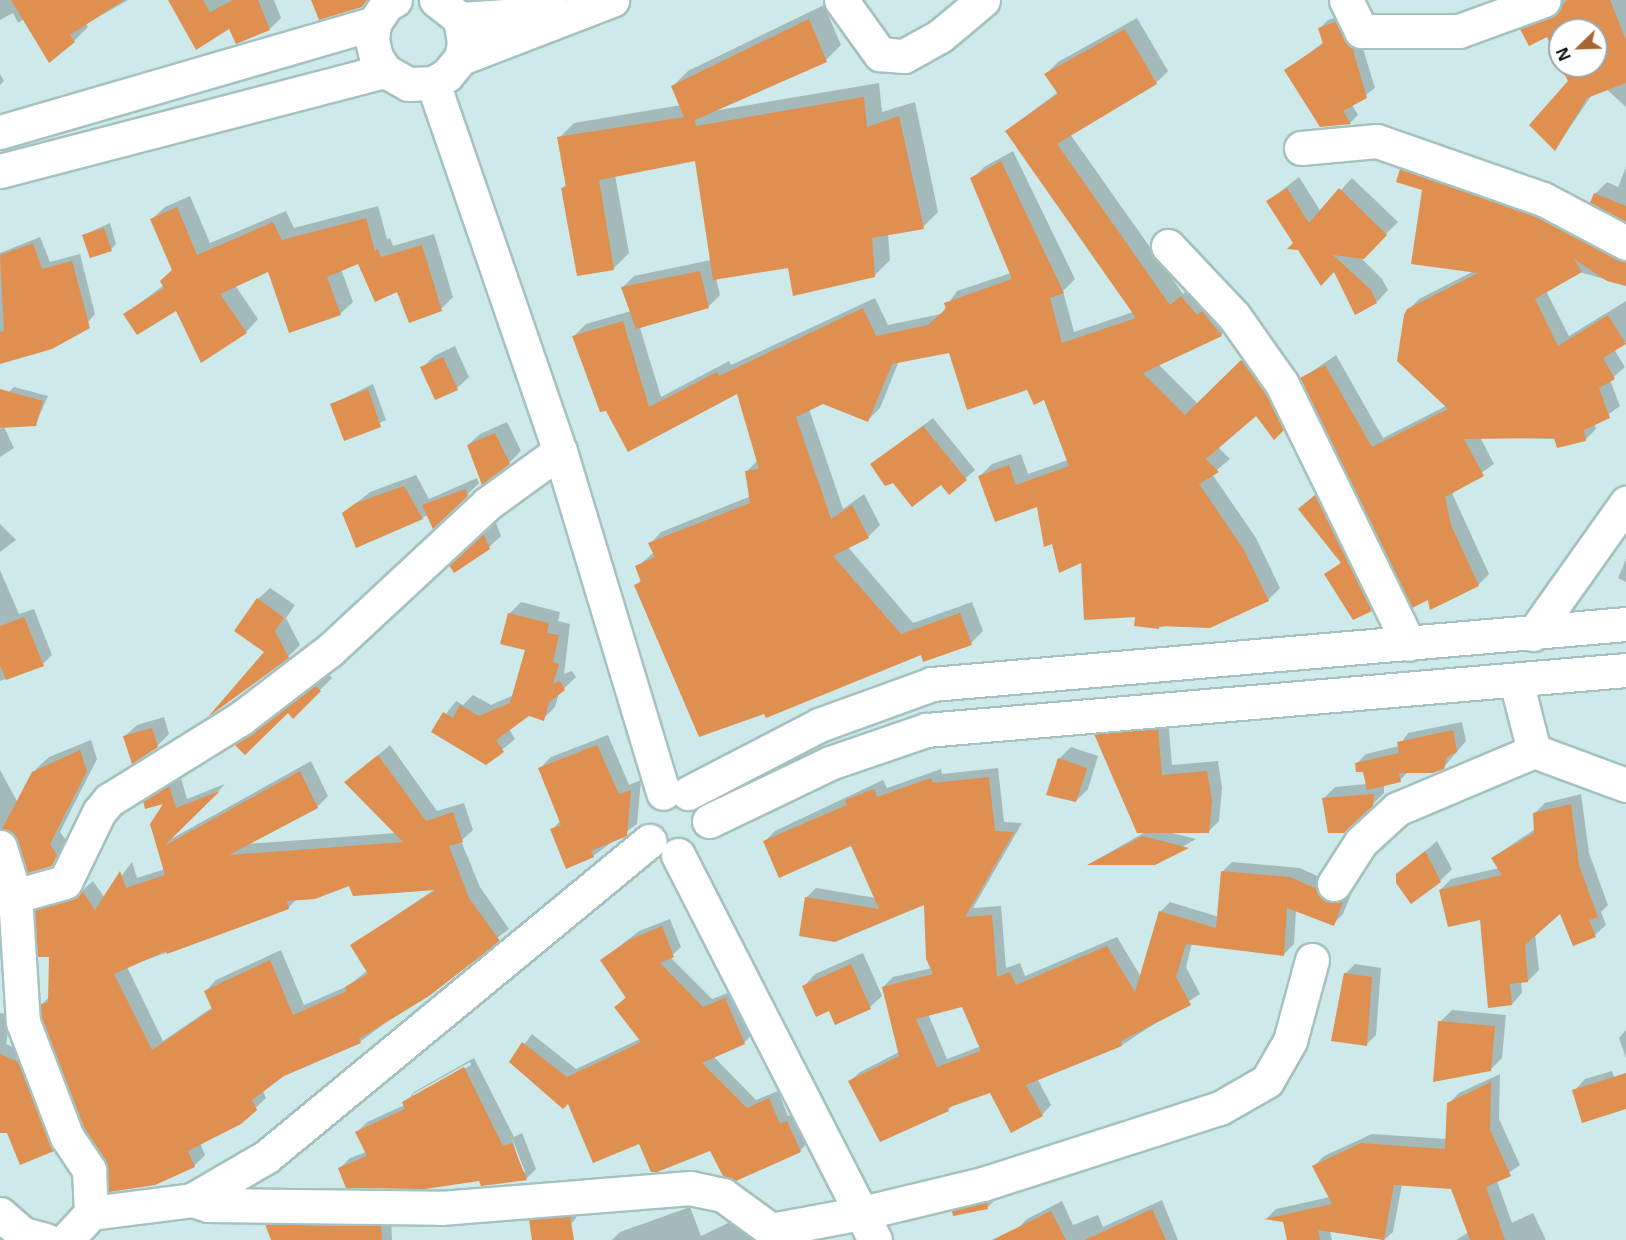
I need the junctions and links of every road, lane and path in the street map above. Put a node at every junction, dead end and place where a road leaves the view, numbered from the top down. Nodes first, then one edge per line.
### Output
1 (563, 0) edge
2 (612, 0) edge
3 (841, 0) edge
4 (983, 0) edge
5 (1346, 0) edge
6 (1544, 0) edge
7 (448, 10) edge
8 (385, 12) edge
9 (461, 58) junction
10 (385, 71) junction
11 (434, 83) junction
12 (0, 132) edge
13 (1300, 148) dead end
14 (0, 171) edge
15 (1626, 243) edge
16 (1168, 246) dead end
17 (560, 451) junction
18 (1626, 503) edge
19 (1626, 624) edge
20 (1533, 634) junction
21 (1409, 644) junction
22 (1626, 670) edge
23 (1516, 681) junction
24 (1534, 751) junction
25 (1626, 785) edge
26 (675, 793) junction
27 (709, 821) junction
28 (0, 847) edge
29 (664, 848) junction
30 (1334, 884) dead end
31 (15, 896) junction
32 (1312, 960) dead end
33 (12, 1019) edge
34 (192, 1200) junction
35 (91, 1213) junction
36 (868, 1227) edge
37 (772, 1235) edge
38 (66, 1240) edge

1 - 7 street
2 - 9 street
3 - 4 street
5 - 6 street
7 - 9 street
8 - 10 street
8 - 12 street
9 - 11 street
10 - 11 street
10 - 14 street
11 - 17 street
13 - 15 street
16 - 21 street
17 - 26 street
17 - 31 street
18 - 20 street
19 - 20 street
20 - 21 street
21 - 26 street
22 - 23 street
23 - 24 street
23 - 27 street
24 - 25 street
24 - 30 street
26 - 27 street
26 - 29 street
27 - 29 street
28 - 31 street
29 - 34 street
29 - 36 street
31 - 33 street
32 - 36 street
33 - 35 street
34 - 35 street
34 - 37 street
35 - 38 street
36 - 37 street

